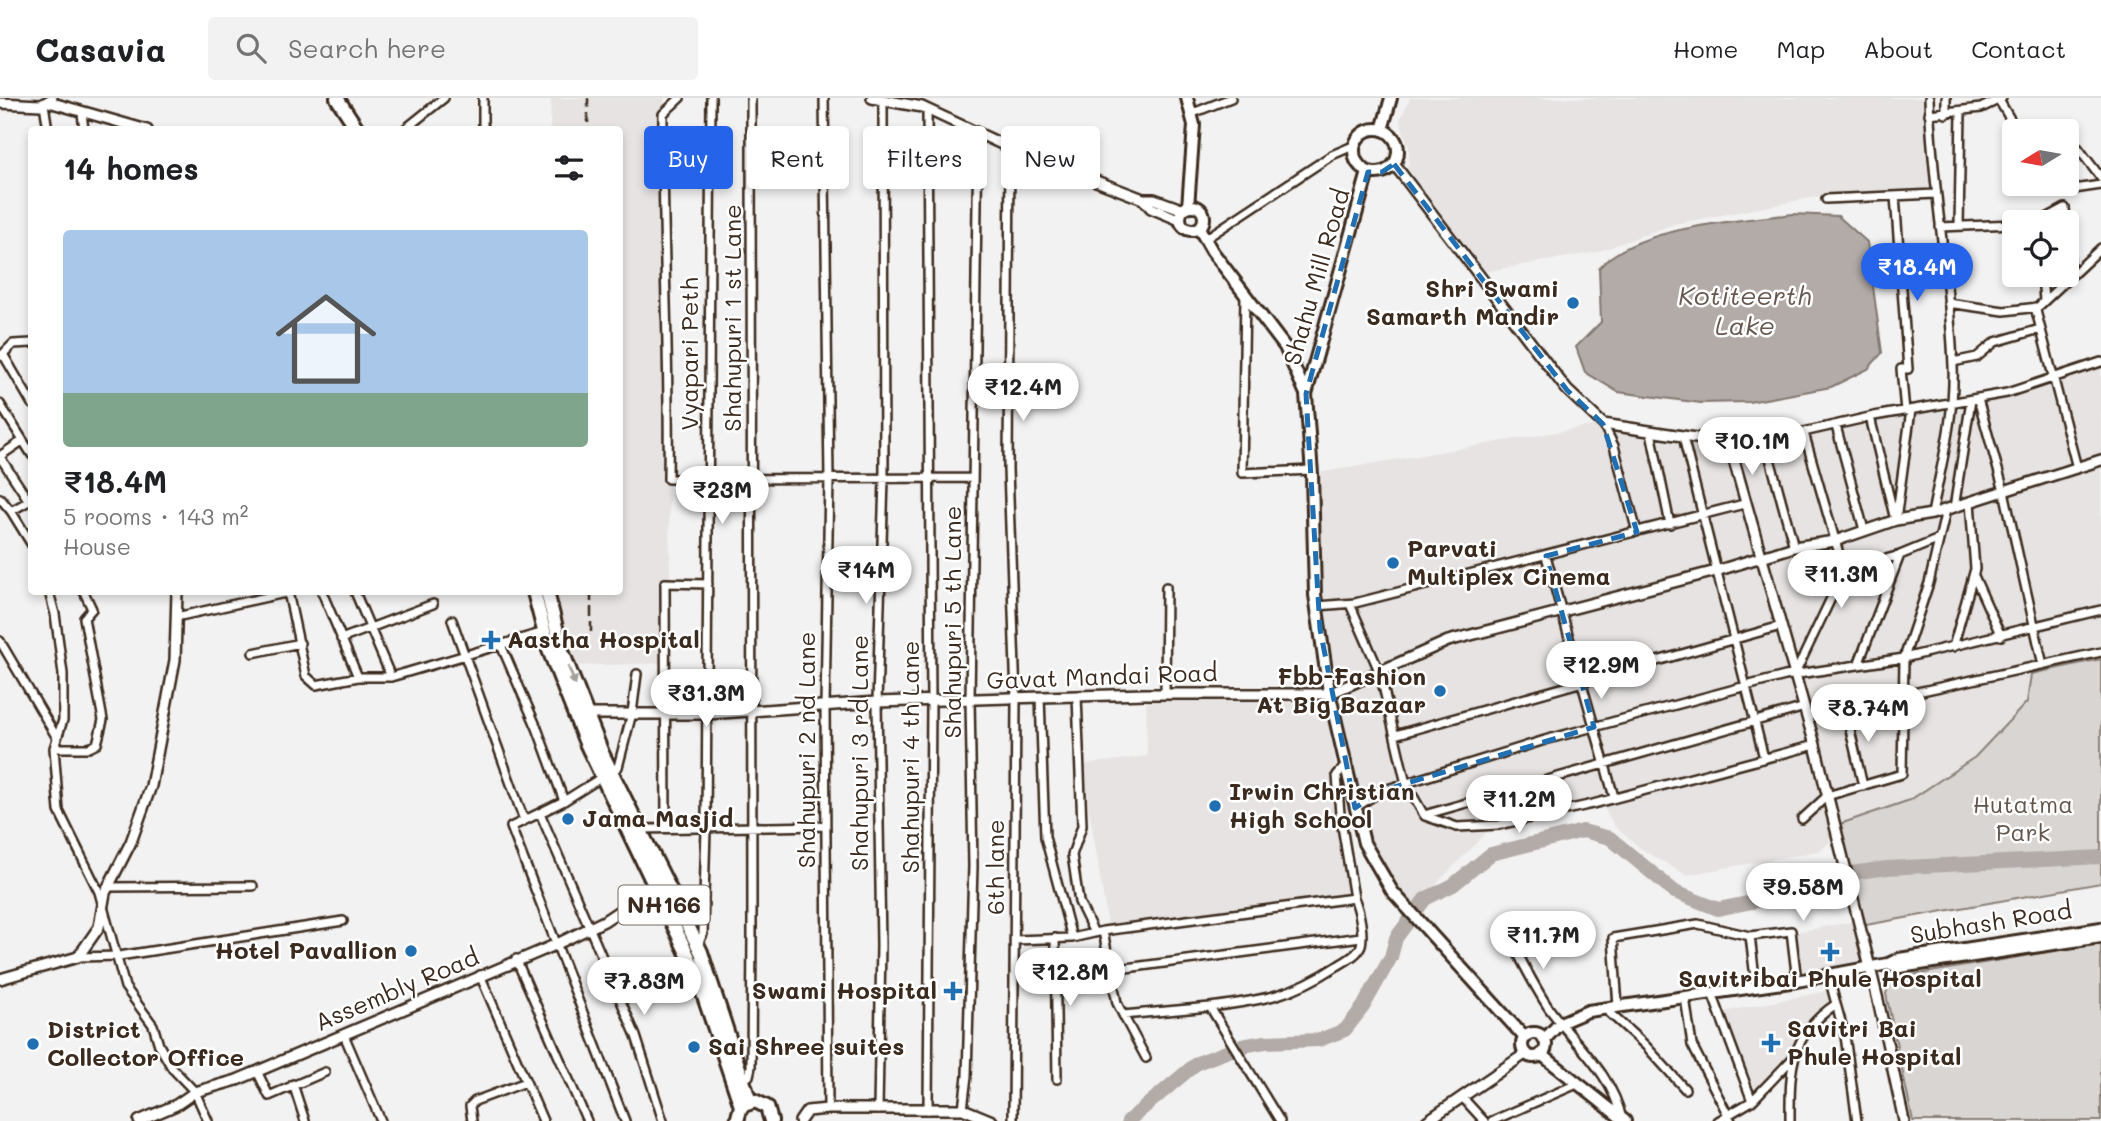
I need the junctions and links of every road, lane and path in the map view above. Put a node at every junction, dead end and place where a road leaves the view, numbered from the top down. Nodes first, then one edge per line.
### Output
1 (329, 98) edge
2 (337, 98) edge
3 (444, 98) edge
4 (483, 98) edge
5 (680, 98) edge
6 (711, 98) edge
7 (751, 98) edge
8 (824, 98) edge
9 (872, 98) edge
10 (1187, 98) edge
11 (1195, 98) edge
12 (1231, 98) edge
13 (1929, 98) edge
14 (1946, 98) edge
15 (1979, 98) edge
16 (1389, 99) edge
17 (2001, 99) edge
18 (48, 100) edge
19 (883, 102) junction
20 (0, 103) edge
21 (924, 105) edge
22 (1981, 108) junction
23 (1196, 112) junction
24 (1961, 112) junction
25 (82, 113) junction
26 (1929, 114) junction
27 (1946, 114) junction
28 (2011, 119) edge
29 (48, 126) edge
30 (84, 126) edge
31 (133, 126) edge
32 (347, 126) edge
33 (355, 126) edge
34 (409, 126) edge
35 (483, 126) edge
36 (963, 126) edge
37 (1382, 130) junction
38 (1353, 146) junction
39 (2079, 149) edge
40 (1394, 163) junction
41 (1368, 172) junction
42 (2101, 178) edge
43 (1100, 183) edge
44 (2101, 186) edge
45 (2079, 188) edge
46 (977, 189) edge
47 (1010, 189) edge
48 (1936, 194) junction
49 (1895, 196) junction
50 (1826, 199) dead end
51 (1187, 211) junction
52 (2002, 224) edge
53 (1959, 226) junction
54 (1940, 227) junction
55 (1199, 228) junction
56 (1205, 239) junction
57 (2101, 248) edge
58 (2079, 269) edge
59 (2043, 287) edge
60 (2059, 287) edge
61 (1245, 293) junction
62 (2044, 301) junction
63 (1948, 303) junction
64 (2035, 307) junction
65 (2040, 329) junction
66 (28, 343) edge
67 (1, 355) edge
68 (1953, 362) junction
69 (2101, 362) edge
70 (2051, 378) junction
71 (1306, 394) junction
72 (28, 398) edge
73 (1974, 399) junction
74 (1952, 403) junction
75 (0, 404) edge
76 (1908, 410) junction
77 (1870, 417) junction
78 (1603, 424) junction
79 (1836, 426) junction
80 (1651, 432) junction
81 (1804, 433) junction
82 (1683, 437) junction
83 (1765, 440) junction
84 (22, 441) junction
85 (1728, 443) junction
86 (28, 449) edge
87 (0, 457) edge
88 (2101, 460) edge
89 (2077, 468) junction
90 (1312, 470) junction
91 (973, 478) junction
92 (884, 479) junction
93 (930, 479) junction
94 (709, 480) junction
95 (752, 480) junction
96 (829, 480) junction
97 (2004, 491) junction
98 (28, 499) edge
99 (1, 501) edge
100 (1970, 502) junction
101 (28, 503) edge
102 (1744, 504) junction
103 (1950, 509) junction
104 (10, 511) junction
105 (1932, 514) junction
106 (1702, 515) junction
107 (1896, 520) junction
108 (1670, 524) junction
109 (1864, 530) junction
110 (1637, 532) junction
111 (28, 539) edge
112 (1939, 539) junction
113 (1835, 541) junction
114 (1794, 547) junction
115 (1900, 555) junction
116 (1546, 556) junction
117 (1761, 557) junction
118 (1844, 571) junction
119 (1716, 572) junction
120 (1974, 575) junction
121 (708, 584) junction
122 (1166, 587) dead end
123 (50, 595) edge
124 (85, 595) edge
125 (177, 595) edge
126 (275, 595) edge
127 (290, 595) edge
128 (323, 595) edge
129 (356, 595) edge
130 (535, 595) edge
131 (548, 595) edge
132 (433, 604) dead end
133 (1350, 604) junction
134 (1317, 606) junction
135 (2101, 610) edge
136 (1562, 613) junction
137 (176, 617) junction
138 (452, 620) dead end
139 (370, 626) junction
140 (1781, 626) junction
141 (2034, 627) junction
142 (544, 632) junction
143 (2001, 636) junction
144 (341, 639) junction
145 (1733, 639) junction
146 (0, 641) edge
147 (300, 643) junction
148 (501, 645) junction
149 (1953, 647) junction
150 (2101, 652) edge
151 (253, 653) dead end
152 (465, 655) junction
153 (1904, 658) junction
154 (1858, 665) junction
155 (2043, 665) junction
156 (1380, 673) junction
157 (637, 674) dead end
158 (1795, 674) junction
159 (358, 677) junction
160 (391, 677) junction
161 (1581, 681) junction
162 (1746, 686) junction
163 (1165, 694) junction
164 (1329, 694) junction
165 (1077, 696) junction
166 (1903, 696) junction
167 (1016, 698) junction
168 (1040, 698) junction
169 (970, 700) junction
170 (877, 702) junction
171 (931, 702) junction
172 (825, 707) junction
173 (1845, 708) junction
174 (752, 710) junction
175 (1806, 712) junction
176 (587, 713) junction
177 (632, 713) junction
178 (665, 713) junction
179 (707, 714) junction
180 (1755, 720) junction
181 (1594, 727) junction
182 (1395, 735) junction
183 (57, 737) junction
184 (1815, 745) junction
185 (54, 748) junction
186 (1764, 758) junction
187 (1605, 764) junction
188 (1345, 766) junction
189 (606, 775) junction
190 (1406, 784) junction
191 (1863, 786) junction
192 (1827, 796) junction
193 (1614, 797) junction
194 (564, 801) junction
195 (1355, 807) junction
196 (540, 813) junction
197 (1424, 815) junction
198 (1802, 819) dead end
199 (524, 820) junction
200 (825, 826) junction
201 (666, 828) junction
202 (752, 828) junction
203 (638, 829) junction
204 (706, 830) junction
205 (661, 884) junction
206 (253, 886) dead end
207 (108, 887) junction
208 (1354, 898) junction
209 (102, 901) junction
210 (343, 921) dead end
211 (591, 926) junction
212 (2101, 928) edge
213 (1506, 930) dead end
214 (1103, 931) junction
215 (1089, 934) junction
216 (1750, 936) junction
217 (1361, 937) junction
218 (2101, 937) edge
219 (1055, 938) junction
220 (1072, 938) junction
221 (1015, 940) junction
222 (555, 944) junction
223 (698, 944) junction
224 (119, 956) junction
225 (78, 957) junction
226 (516, 960) junction
227 (1888, 964) junction
228 (1869, 967) junction
229 (1111, 970) junction
230 (1828, 974) junction
231 (480, 975) junction
232 (0, 979) edge
233 (1797, 981) junction
234 (1756, 986) junction
235 (1712, 993) junction
236 (1685, 996) junction
237 (1836, 1004) junction
238 (1618, 1006) junction
239 (1210, 1007) junction
240 (1604, 1008) junction
241 (1123, 1015) junction
242 (1560, 1023) junction
243 (344, 1035) junction
244 (1525, 1038) junction
245 (1544, 1040) junction
246 (1525, 1054) junction
247 (1541, 1054) junction
248 (1795, 1056) junction
249 (1146, 1058) dead end
250 (257, 1071) junction
251 (325, 1072) dead end
252 (1057, 1079) dead end
253 (743, 1080) junction
254 (526, 1082) junction
255 (293, 1084) junction
256 (1577, 1084) junction
257 (1685, 1089) dead end
258 (195, 1092) junction
259 (1463, 1098) junction
260 (1752, 1101) junction
261 (750, 1103) junction
262 (828, 1109) junction
263 (878, 1110) junction
264 (928, 1110) junction
265 (963, 1110) junction
266 (1730, 1118) edge
267 (1623, 1120) edge
268 (139, 1121) edge
269 (208, 1121) edge
270 (305, 1121) edge
271 (381, 1121) edge
272 (472, 1121) edge
273 (543, 1121) edge
274 (587, 1121) edge
275 (625, 1121) edge
276 (663, 1121) edge
277 (737, 1121) edge
278 (772, 1121) edge
279 (800, 1121) edge
280 (992, 1121) edge
281 (1013, 1121) edge
282 (1280, 1121) edge
283 (1427, 1121) edge
284 (1484, 1121) edge
285 (1492, 1121) edge
286 (1718, 1121) edge
287 (1790, 1121) edge
288 (1857, 1121) edge
289 (1904, 1121) edge

1 - 32 highway
2 - 33 highway
3 - 34 street
4 - 35 street
5 - 94 street
6 - 94 street, Vyapari Peth
7 - 95 street, Shahupuri 1 st Lane
8 - 96 street, Shahupuri 2 nd Lane
9 - 19 street
10 - 23 main road
11 - 23 main road
12 - 23 street
13 - 26 street
14 - 27 street
15 - 22 street
16 - 37 main road
17 - 22 street
17 - 28 street
18 - 20 street
18 - 25 street
18 - 29 street
19 - 21 street
19 - 92 street, Shahupuri 3 rd Lane
21 - 36 street
21 - 93 street, Shahupuri 4 th Lane
22 - 24 street
23 - 51 main road
24 - 27 street
24 - 53 street
25 - 30 street
25 - 31 street
26 - 27 street
26 - 48 street
37 - 38 main road
37 - 40 main road
38 - 41 main road
38 - 56 street
39 - 42 street
40 - 41 main road
40 - 78 street
41 - 71 main road, Shahu Mill Road
43 - 51 street
44 - 45 street
46 - 91 street, Shahupuri 5 th Lane
47 - 167 street, 6th lane
48 - 49 street
48 - 54 street
49 - 50 street
49 - 76 street
51 - 55 main road
51 - 55 main road
52 - 53 street
53 - 54 street
54 - 63 street
55 - 56 main road
56 - 61 main road
57 - 58 street
59 - 62 street
60 - 62 street
61 - 71 main road
61 - 90 street
62 - 64 street
63 - 64 street
63 - 68 street
64 - 65 street
65 - 68 street
65 - 70 street
66 - 67 street
67 - 72 street
68 - 74 street
69 - 70 street
70 - 73 street
70 - 89 street
71 - 90 main road
73 - 74 street
73 - 97 street
73 - 103 street
74 - 76 street
74 - 105 street
75 - 84 street
76 - 77 street
76 - 107 street
77 - 79 street
77 - 107 street
78 - 80 street
78 - 110 street
79 - 81 street
79 - 109 street
80 - 82 street
80 - 108 street
81 - 83 street
81 - 113 street
82 - 85 street
82 - 106 street
83 - 85 street
83 - 114 street
84 - 86 street
84 - 87 street
85 - 102 street
87 - 98 street
88 - 89 street
89 - 97 street
90 - 134 main road
91 - 93 street
91 - 169 street, Shahupuri 5 th Lane
92 - 93 street
92 - 96 street
92 - 170 street, Shahupuri 3 rd Lane
93 - 171 street, Shahupuri 4 th Lane
94 - 95 street
94 - 121 street, Vyapari Peth
95 - 96 street
95 - 174 street, Shahupuri 1 st Lane
96 - 172 street, Shahupuri 2 nd Lane
97 - 100 street
97 - 141 street
99 - 104 street
100 - 103 street
100 - 120 street
101 - 104 street
102 - 106 street
102 - 117 street
103 - 105 street
103 - 112 street
104 - 111 street
105 - 107 street
106 - 108 street
106 - 119 street
107 - 109 street
108 - 110 street
109 - 113 street
110 - 116 street
112 - 115 street
112 - 153 street
113 - 114 street
113 - 118 street
114 - 117 street
115 - 118 street
115 - 154 street
116 - 133 street
116 - 136 street
117 - 119 street
117 - 140 street
118 - 158 street
119 - 136 street
119 - 145 street
120 - 143 street
120 - 149 street
121 - 178 street
121 - 179 street, Vyapari Peth
122 - 163 street
123 - 183 street
124 - 185 street
125 - 137 street
126 - 137 street
127 - 147 street
128 - 144 street
129 - 139 street
130 - 142 highway, NH166
131 -> 176 highway, NH166
132 - 139 street
133 - 134 street
133 - 156 street
134 - 164 main road
135 - 141 street
136 - 156 street
136 - 161 street
137 - 207 street
138 - 152 street
139 - 144 street
139 - 160 street
140 - 145 street
140 - 158 street
141 - 143 street
141 - 155 street
142 - 148 street
142 - 189 highway, NH166
143 - 149 street
144 - 159 street
145 - 161 street
145 - 162 street
146 - 183 street
147 - 151 street
147 - 159 street
148 - 152 street
148 - 194 street
149 - 153 street
150 - 155 street
152 - 160 street
152 - 199 street
153 - 154 street
153 - 166 street
154 - 158 street
155 - 166 street
156 - 164 street
156 - 182 street
157 - 177 street
158 - 162 street
158 - 175 street
159 - 160 street
161 - 181 street
161 - 182 street
162 - 180 street
162 - 181 street
163 - 164 street, Gavat Mandai Road
163 - 165 street, Gavat Mandai Road
164 - 188 main road
165 - 168 street, Gavat Mandai Road
165 - 215 street
166 - 173 street
166 - 191 street
167 - 168 street, Gavat Mandai Road
167 - 169 street, Gavat Mandai Road
167 - 221 street, 6th lane
168 - 220 street
169 - 171 street, Gavat Mandai Road
169 - 265 street, Shahupuri 5 th Lane
170 - 171 street, Gavat Mandai Road
170 - 172 street, Gavat Mandai Road
170 - 263 street, Shahupuri 3 rd Lane
171 - 264 street, Shahupuri 4 th Lane
172 - 174 street
172 - 200 street, Shahupuri 2 nd Lane
173 - 175 street
173 - 191 street
174 - 179 street
174 - 202 street, Shahupuri 1 st Lane
175 - 180 street
175 - 184 street
176 - 177 street
176 - 189 highway, NH166
177 - 178 street
177 - 189 street
178 - 179 street
178 - 201 street
179 - 204 street, Vyapari Peth
180 - 186 street
180 - 187 street
181 - 187 street
181 - 190 street
182 - 190 street
183 - 185 street
184 - 186 street
184 - 192 street
185 - 209 street
186 - 193 street
187 - 193 street
187 - 197 street
188 - 195 main road
188 - 208 street
189 - 194 street
189 - 203 highway, NH166
189 - 205 highway, NH166
190 - 195 street
190 - 197 street
191 - 192 street
192 - 198 street
192 - 228 street
193 - 197 street
194 - 196 street
195 - 244 main road
196 - 199 street
196 - 211 street
199 - 222 street
200 - 202 street
200 - 262 street, Shahupuri 2 nd Lane
201 - 203 street
201 - 204 street
202 - 204 street
202 - 253 street, Shahupuri 1 st Lane
203 - 205 highway, NH166
204 - 223 street, Vyapari Peth
205 - 211 street, Assembly Road
205 - 223 highway, NH166
205 - 261 highway, NH166
206 - 207 street
207 - 209 street
208 - 214 street
208 - 217 street
209 - 224 street
209 - 225 street
210 - 224 street
211 - 222 street, Assembly Road
211 - 276 street
212 - 227 main road, Subhash Road
213 - 242 street
214 - 215 street
214 - 229 street
215 - 220 street
216 - 233 street
216 - 234 street
216 - 238 street
217 - 229 street
217 - 239 street
218 - 227 main road, Subhash Road
219 - 220 street
219 - 221 street
219 - 252 street
221 - 281 street, 6th lane
222 - 226 street, Assembly Road
222 - 275 street
223 - 253 highway, NH166
224 - 225 street
224 - 258 street
225 - 232 street
226 - 231 street, Assembly Road
226 - 274 street
227 - 228 main road, Subhash Road
228 - 230 main road, Subhash Road
228 - 289 street
229 - 241 street
230 - 233 main road, Subhash Road
230 - 237 street
231 - 243 street, Assembly Road
231 - 254 street
233 - 234 main road, Subhash Road
234 - 235 main road, Subhash Road
235 - 236 main road, Subhash Road
235 - 260 street
236 - 238 main road, Subhash Road
236 - 266 street
237 - 248 street
237 - 288 street
238 - 240 main road, Subhash Road
239 - 241 street
239 - 282 street
240 - 242 main road, Subhash Road
240 - 257 street
241 - 249 street
242 - 245 main road, Subhash Road
242 - 267 street
243 - 250 street, Assembly Road
243 - 271 street
244 - 245 main road
244 - 246 main road
245 - 247 main road
246 - 247 main road
246 - 259 street
247 - 256 main road
248 - 260 street
248 - 287 street
250 - 255 street
250 - 258 street, Assembly Road
251 - 255 street
253 - 261 highway, NH166
254 - 272 street
254 - 273 street
255 - 270 street
256 - 267 main road
256 - 285 street
258 - 268 street, Assembly Road
258 - 269 street
259 - 283 street
259 - 284 street
260 - 266 street
261 - 277 highway
261 - 278 highway, NH166
262 - 263 street
262 - 279 street
263 - 264 street
264 - 265 street
265 - 280 street
266 - 286 street

